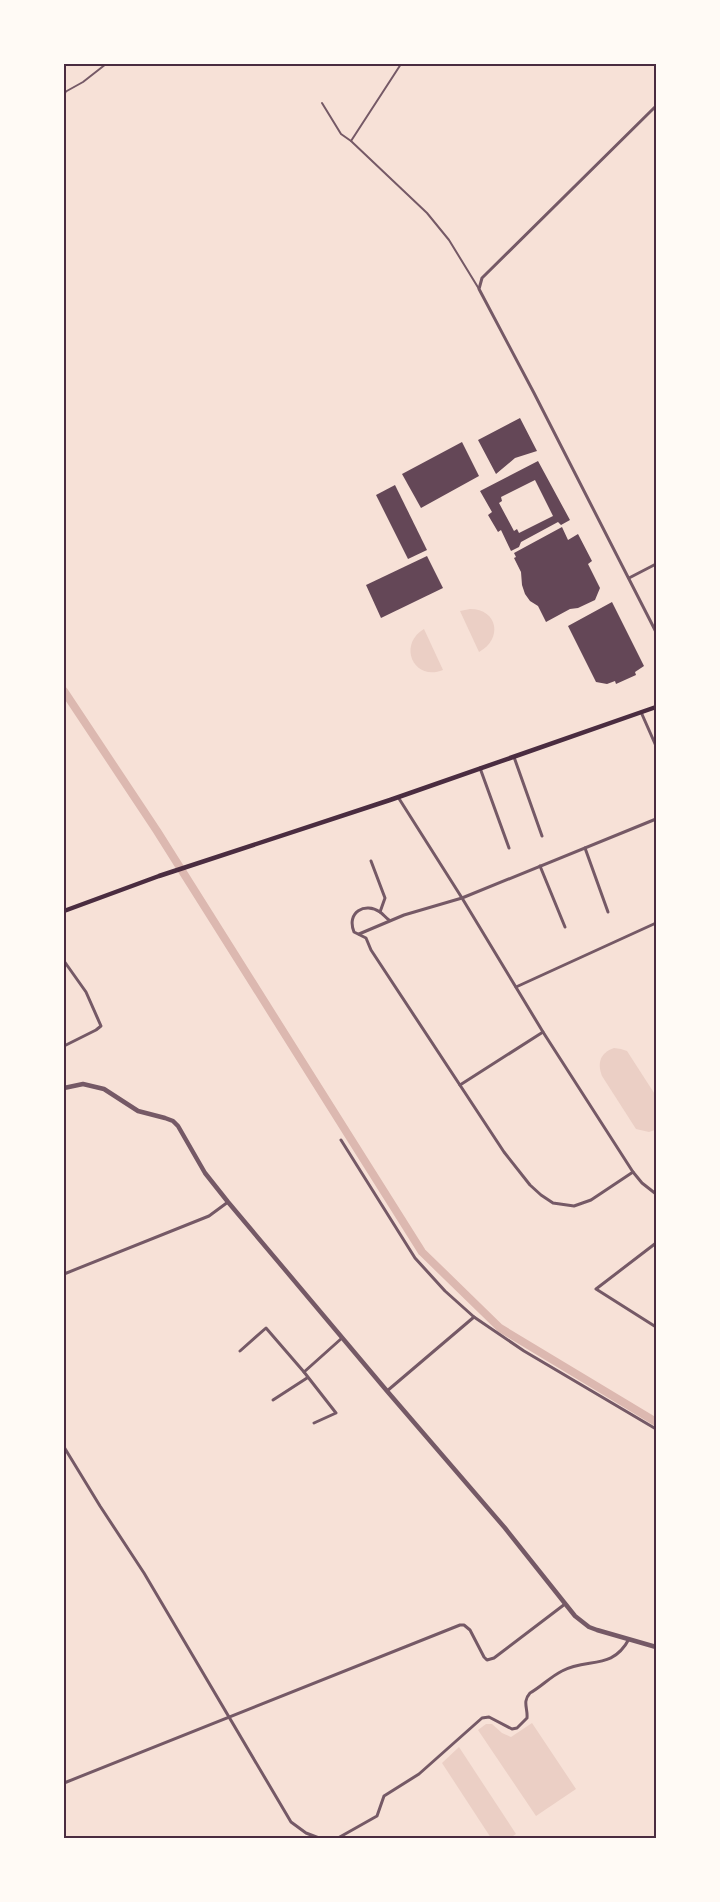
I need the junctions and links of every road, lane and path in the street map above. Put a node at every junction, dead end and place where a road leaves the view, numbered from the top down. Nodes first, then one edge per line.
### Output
1 (106, 64) edge
2 (401, 64) edge
3 (64, 92) edge
4 (322, 103) dead end
5 (656, 106) edge
6 (351, 141) junction
7 (479, 290) junction
8 (656, 564) edge
9 (629, 578) junction
10 (656, 632) edge
11 (656, 707) edge
12 (642, 712) junction
13 (656, 746) edge
14 (514, 757) junction
15 (480, 768) junction
16 (398, 797) junction
17 (656, 819) edge
18 (542, 836) dead end
19 (509, 848) dead end
20 (585, 848) junction
21 (370, 861) dead end
22 (540, 866) junction
23 (462, 898) junction
24 (64, 911) edge
25 (380, 912) junction
26 (608, 912) dead end
27 (389, 920) junction
28 (656, 923) edge
29 (565, 927) dead end
30 (358, 934) junction
31 (64, 961) edge
32 (516, 987) junction
33 (543, 1032) junction
34 (64, 1046) edge
35 (460, 1085) junction
36 (64, 1088) edge
37 (341, 1140) dead end
38 (633, 1172) junction
39 (656, 1194) edge
40 (228, 1202) junction
41 (656, 1243) edge
42 (64, 1274) edge
43 (474, 1317) junction
44 (656, 1319) edge
45 (651, 1324) junction
46 (656, 1327) edge
47 (342, 1338) junction
48 (240, 1351) dead end
49 (304, 1372) junction
50 (307, 1378) junction
51 (387, 1391) junction
52 (273, 1400) dead end
53 (314, 1423) dead end
54 (656, 1430) edge
55 (64, 1447) edge
56 (566, 1604) junction
57 (629, 1638) junction
58 (656, 1647) edge
59 (228, 1717) junction
60 (64, 1783) edge
61 (318, 1838) edge
62 (337, 1838) edge

1 - 3 lane
2 - 6 lane
4 - 6 lane
5 - 7 street
6 - 7 lane
7 - 9 street
8 - 9 street
9 - 10 street
11 - 12 main road
12 - 13 street
12 - 14 main road
14 - 15 main road
14 - 18 street
15 - 16 main road
15 - 19 street
16 - 23 street
16 - 24 main road
17 - 20 street
20 - 22 street
20 - 26 street
21 - 25 street
22 - 23 street
22 - 29 street
23 - 27 street
23 - 32 street
25 - 27 street
25 - 30 street
27 - 30 street
28 - 32 street
30 - 35 street
31 - 34 street
32 - 33 street
33 - 35 street
33 - 38 street
35 - 38 street
36 - 40 street
37 - 43 street
38 - 39 street
40 - 42 street
40 - 47 street
41 - 45 street
43 - 51 street
43 - 54 street
44 - 45 street
45 - 46 street
47 - 49 street
47 - 51 street
48 - 49 street
49 - 50 street
50 - 52 street
50 - 53 street
51 - 56 street
55 - 59 street
56 - 57 street
56 - 59 street
57 - 58 street
57 - 62 street
59 - 60 street
59 - 61 street

